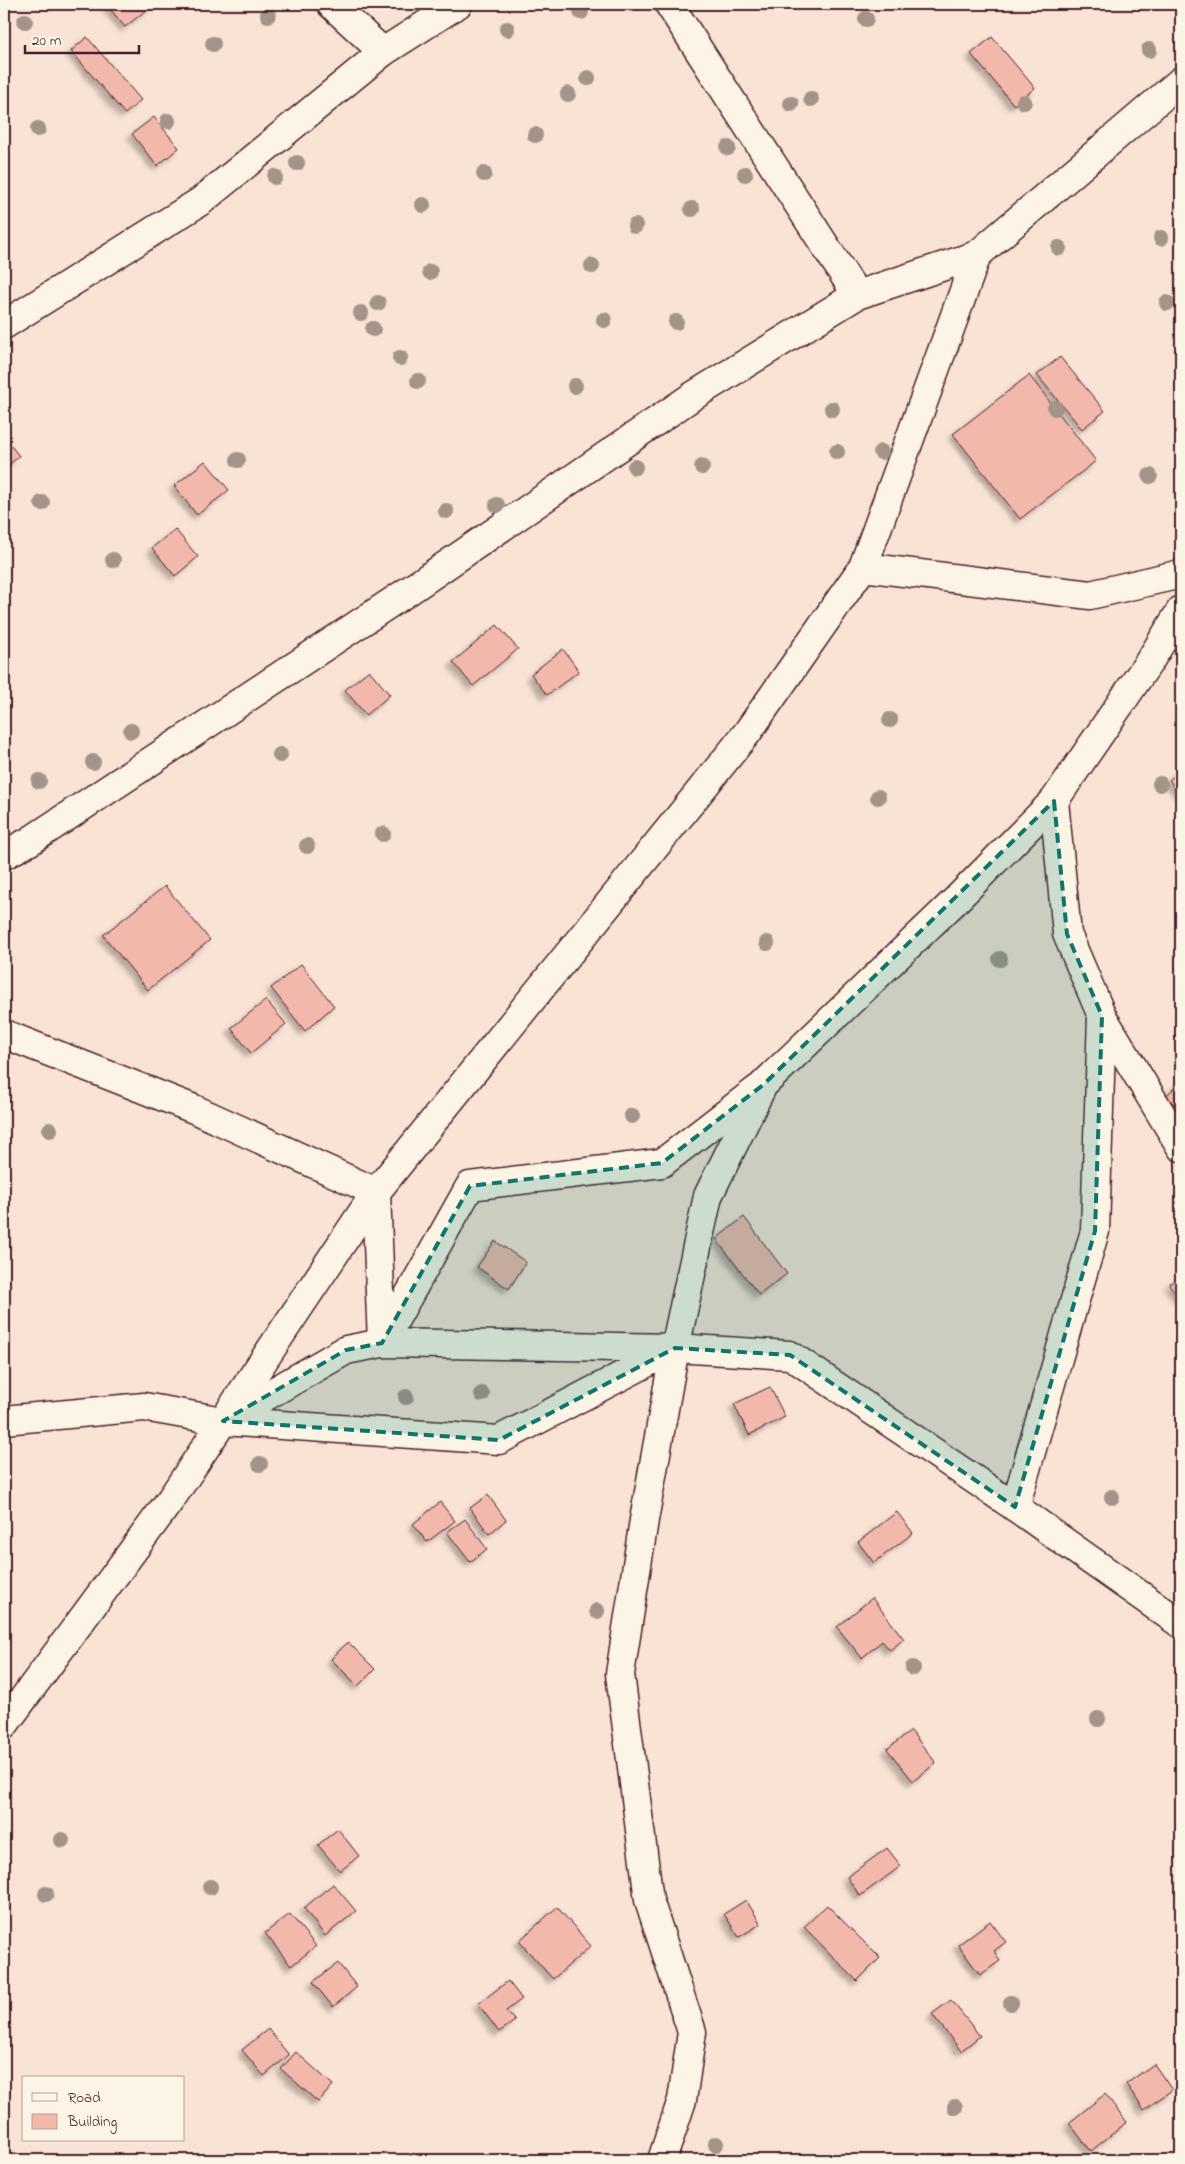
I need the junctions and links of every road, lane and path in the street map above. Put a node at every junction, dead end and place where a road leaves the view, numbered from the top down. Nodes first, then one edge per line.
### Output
1 (330, 4) edge
2 (458, 4) edge
3 (669, 4) edge
4 (383, 52) junction
5 (1181, 82) edge
6 (977, 255) junction
7 (857, 295) junction
8 (4, 325) edge
9 (863, 567) junction
10 (1181, 574) edge
11 (1181, 610) edge
12 (1054, 801) junction
13 (4, 855) edge
14 (1102, 1016) junction
15 (4, 1034) edge
16 (763, 1084) junction
17 (1181, 1147) edge
18 (376, 1192) junction
19 (382, 1343) junction
20 (675, 1348) junction
21 (4, 1420) edge
22 (223, 1420) junction
23 (1015, 1507) junction
24 (1181, 1624) edge
25 (4, 1725) edge
26 (662, 2160) edge

1 - 4 street
2 - 4 street
3 - 7 street
4 - 8 street
5 - 6 street
6 - 7 street
6 - 9 street
7 - 13 street
9 - 10 street
9 - 18 street
11 - 12 street
12 - 14 street
12 - 16 street
14 - 17 street
14 - 23 street
15 - 18 street
16 - 19 street
16 - 20 street
18 - 19 street
18 - 22 street
19 - 20 street
19 - 22 street
20 - 22 street
20 - 23 street
20 - 26 street
21 - 22 street
22 - 25 street
23 - 24 street

